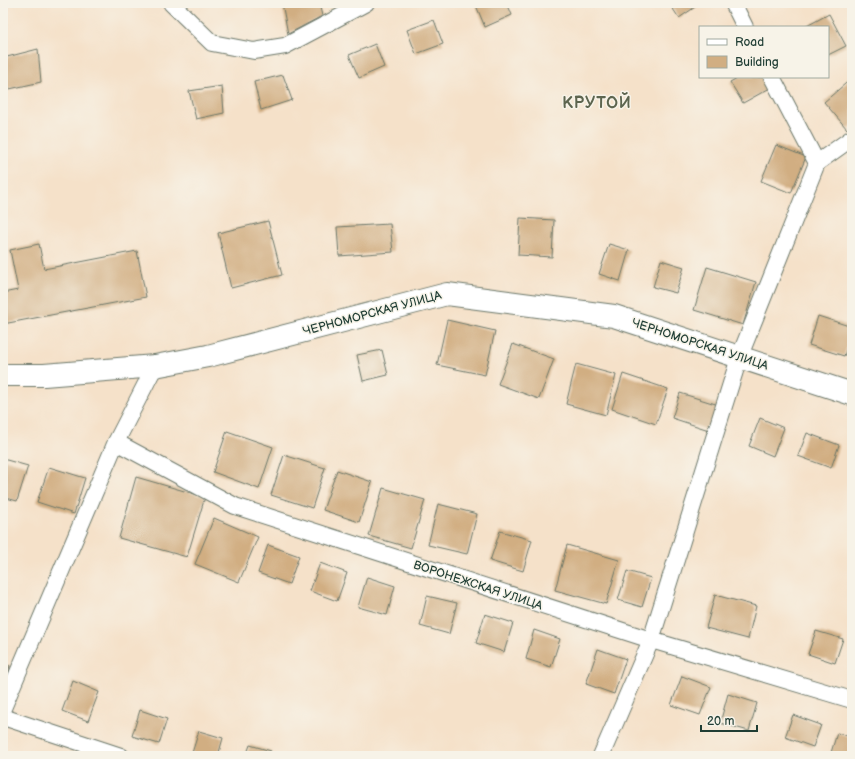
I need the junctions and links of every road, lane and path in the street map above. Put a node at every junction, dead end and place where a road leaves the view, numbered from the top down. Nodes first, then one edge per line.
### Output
1 (171, 3) edge
2 (366, 3) edge
3 (733, 3) edge
4 (745, 26) edge
5 (773, 78) edge
6 (852, 138) edge
7 (817, 163) junction
8 (739, 358) junction
9 (155, 366) junction
10 (3, 375) edge
11 (852, 394) edge
12 (116, 442) junction
13 (651, 640) junction
14 (852, 700) edge
15 (3, 708) edge
16 (3, 717) edge
17 (121, 756) edge
18 (601, 756) edge

1 - 2 street
3 - 4 street
5 - 7 street
6 - 7 street
7 - 8 street
8 - 9 main road, ЧЕРНОМОРСКАЯ УЛИЦА
8 - 11 main road, ЧЕРНОМОРСКАЯ УЛИЦА
8 - 13 street
9 - 10 main road, ЧЕРНОМОРСКАЯ УЛИЦА
9 - 12 street
12 - 13 street, ВОРОНЕЖСКАЯ УЛИЦА
12 - 15 street
13 - 14 street, ВОРОНЕЖСКАЯ УЛИЦА
13 - 18 street
16 - 17 street

